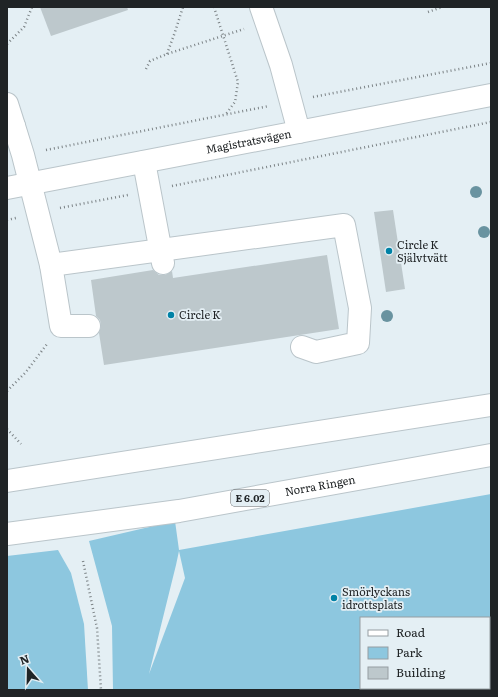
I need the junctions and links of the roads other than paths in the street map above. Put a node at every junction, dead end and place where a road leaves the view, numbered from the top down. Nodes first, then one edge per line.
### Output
1 (261, 7) edge
2 (491, 95) edge
3 (7, 104) edge
4 (11, 127) edge
5 (299, 132) junction
6 (144, 162) junction
7 (30, 184) junction
8 (7, 188) edge
9 (162, 257) junction
10 (51, 265) junction
11 (89, 326) dead end
12 (302, 347) dead end
13 (491, 405) edge
14 (491, 455) edge
15 (7, 481) edge
16 (7, 534) edge

1 - 5 main road
2 - 5 main road, Magistratsvägen
3 - 4 main road
4 - 7 main road
5 - 6 main road, Magistratsvägen
6 - 7 main road, Magistratsvägen
6 - 9 main road
7 - 8 main road, Magistratsvägen
7 - 10 main road
9 - 10 main road
9 - 12 main road
10 - 11 main road
13 - 15 main road
14 - 16 main road, Norra Ringen / E 6.02

